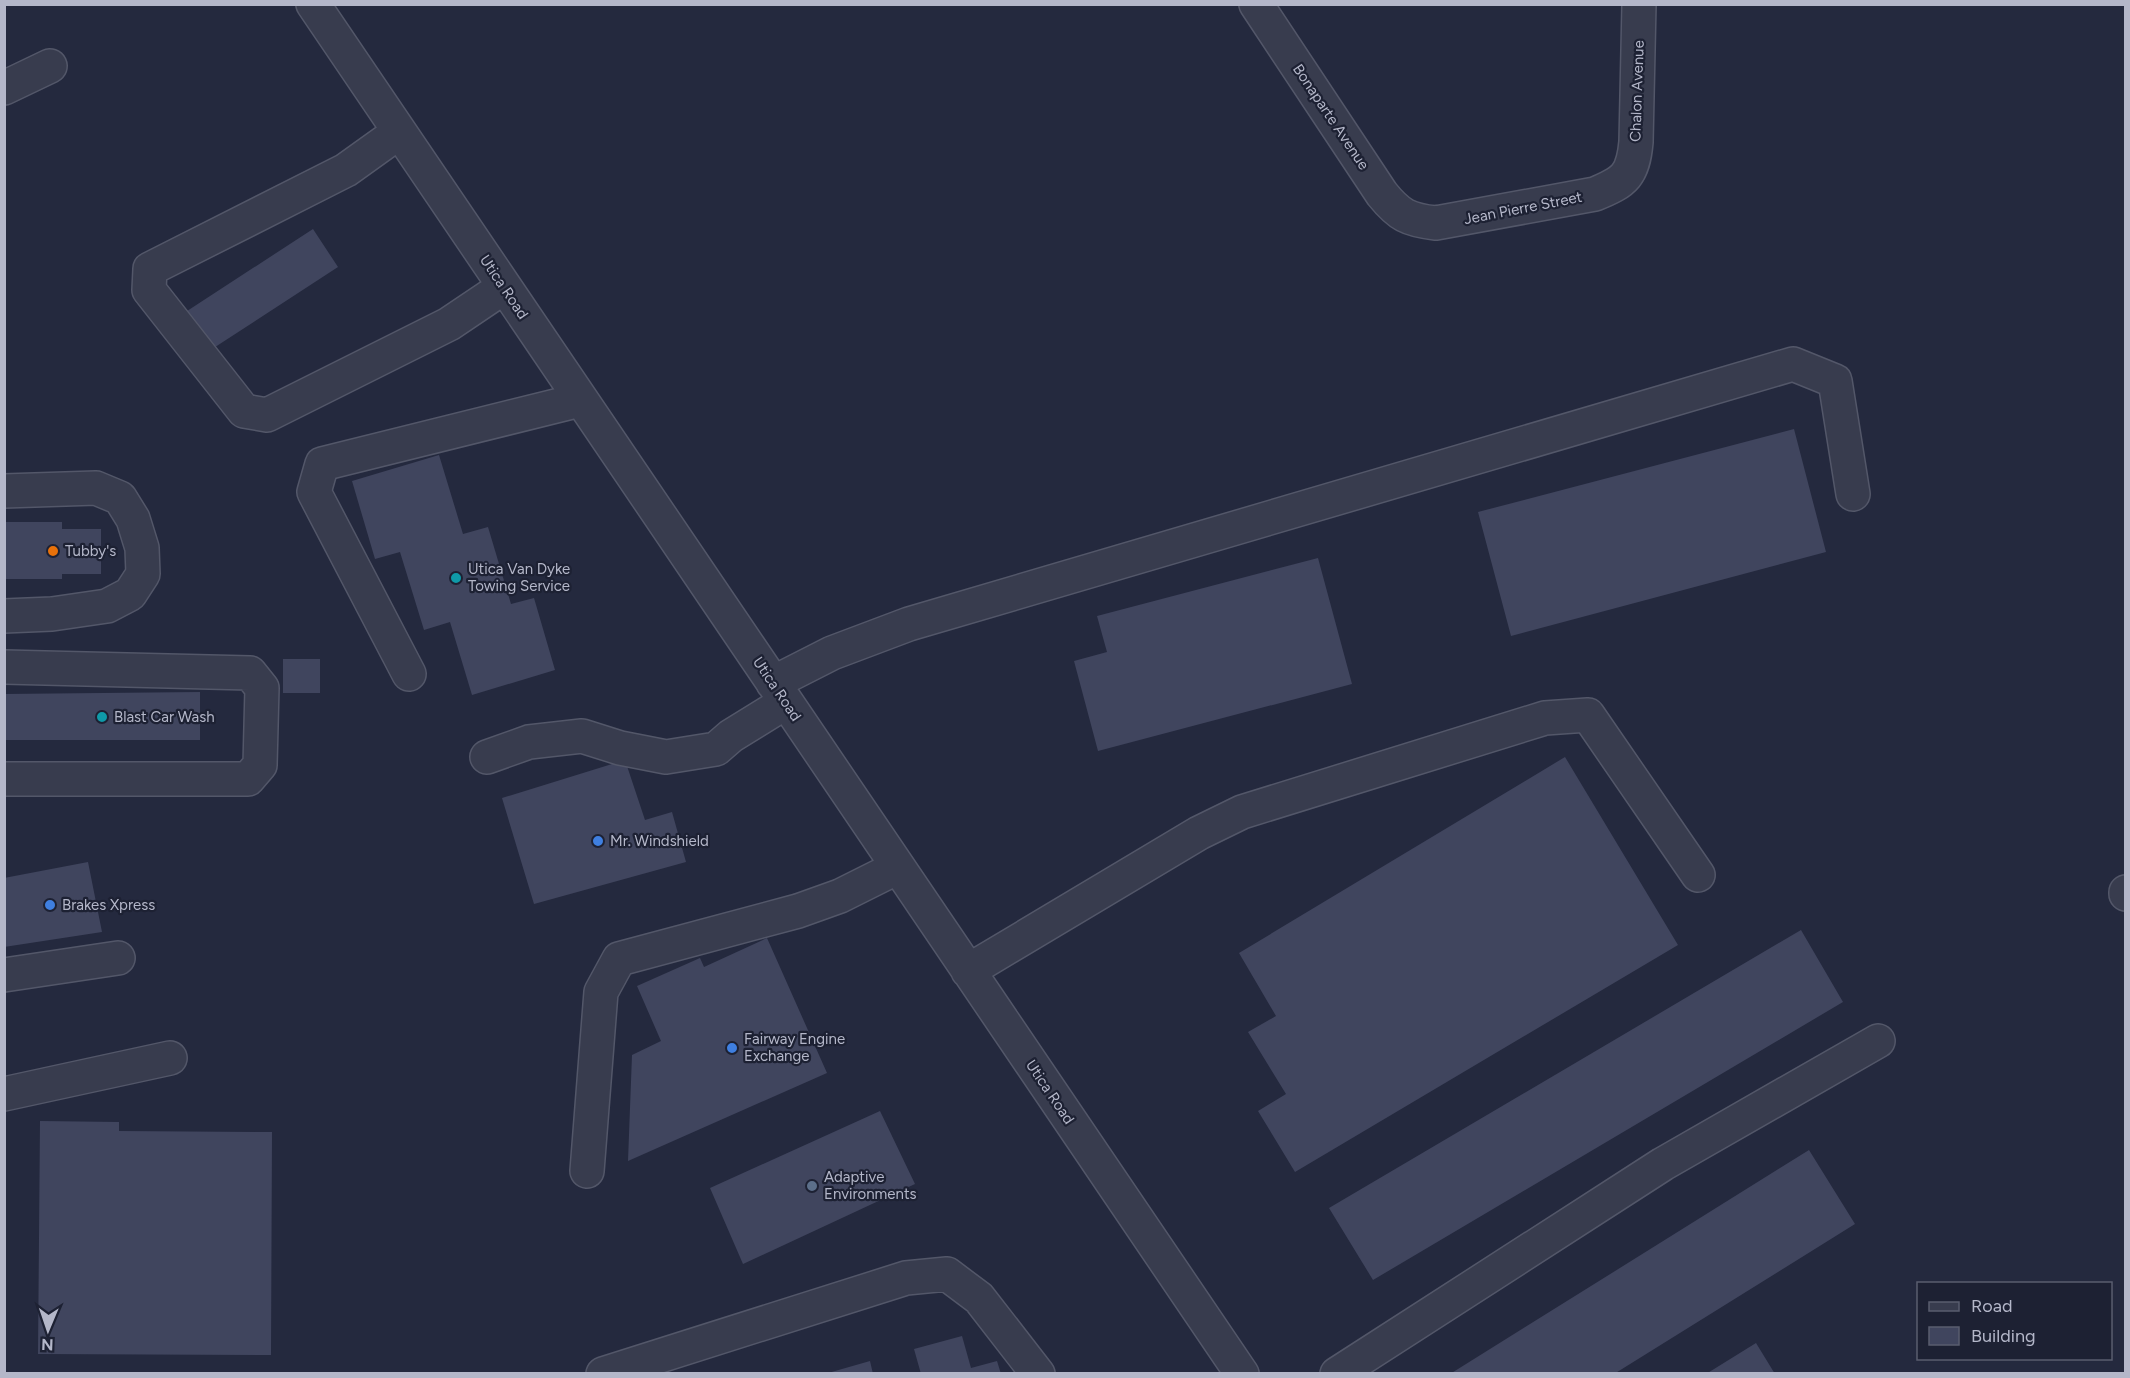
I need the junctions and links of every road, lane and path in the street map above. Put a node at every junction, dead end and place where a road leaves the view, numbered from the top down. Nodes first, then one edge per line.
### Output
1 (313, 4) edge
2 (1256, 4) edge
3 (1639, 4) edge
4 (50, 66) dead end
5 (4, 88) edge
6 (399, 132) junction
7 (1627, 176) joint
8 (1414, 220) joint
9 (504, 287) junction
10 (580, 400) junction
11 (4, 491) edge
12 (1853, 494) dead end
13 (4, 616) edge
14 (4, 667) edge
15 (409, 674) dead end
16 (780, 693) junction
17 (487, 757) dead end
18 (4, 779) edge
19 (898, 867) junction
20 (1698, 875) dead end
21 (118, 958) dead end
22 (968, 971) junction
23 (4, 975) edge
24 (1878, 1041) dead end
25 (170, 1059) dead end
26 (4, 1094) edge
27 (587, 1171) dead end
28 (603, 1374) edge
29 (1038, 1374) edge
30 (1242, 1374) edge
31 (1337, 1374) edge

1 - 6 street, Utica Road
2 - 8 street, Bonaparte Avenue
3 - 7 street, Chalon Avenue
4 - 5 street
6 - 9 street, Utica Road
6 - 9 street
7 - 8 street, Jean Pierre Street
9 - 10 street, Utica Road
10 - 15 street
10 - 16 street, Utica Road
11 - 13 street
12 - 16 street
14 - 18 street
16 - 17 street
16 - 19 street, Utica Road
19 - 22 street, Utica Road
19 - 27 street
20 - 22 street
21 - 23 street
22 - 30 street, Utica Road
24 - 31 street
25 - 26 street
28 - 29 street

